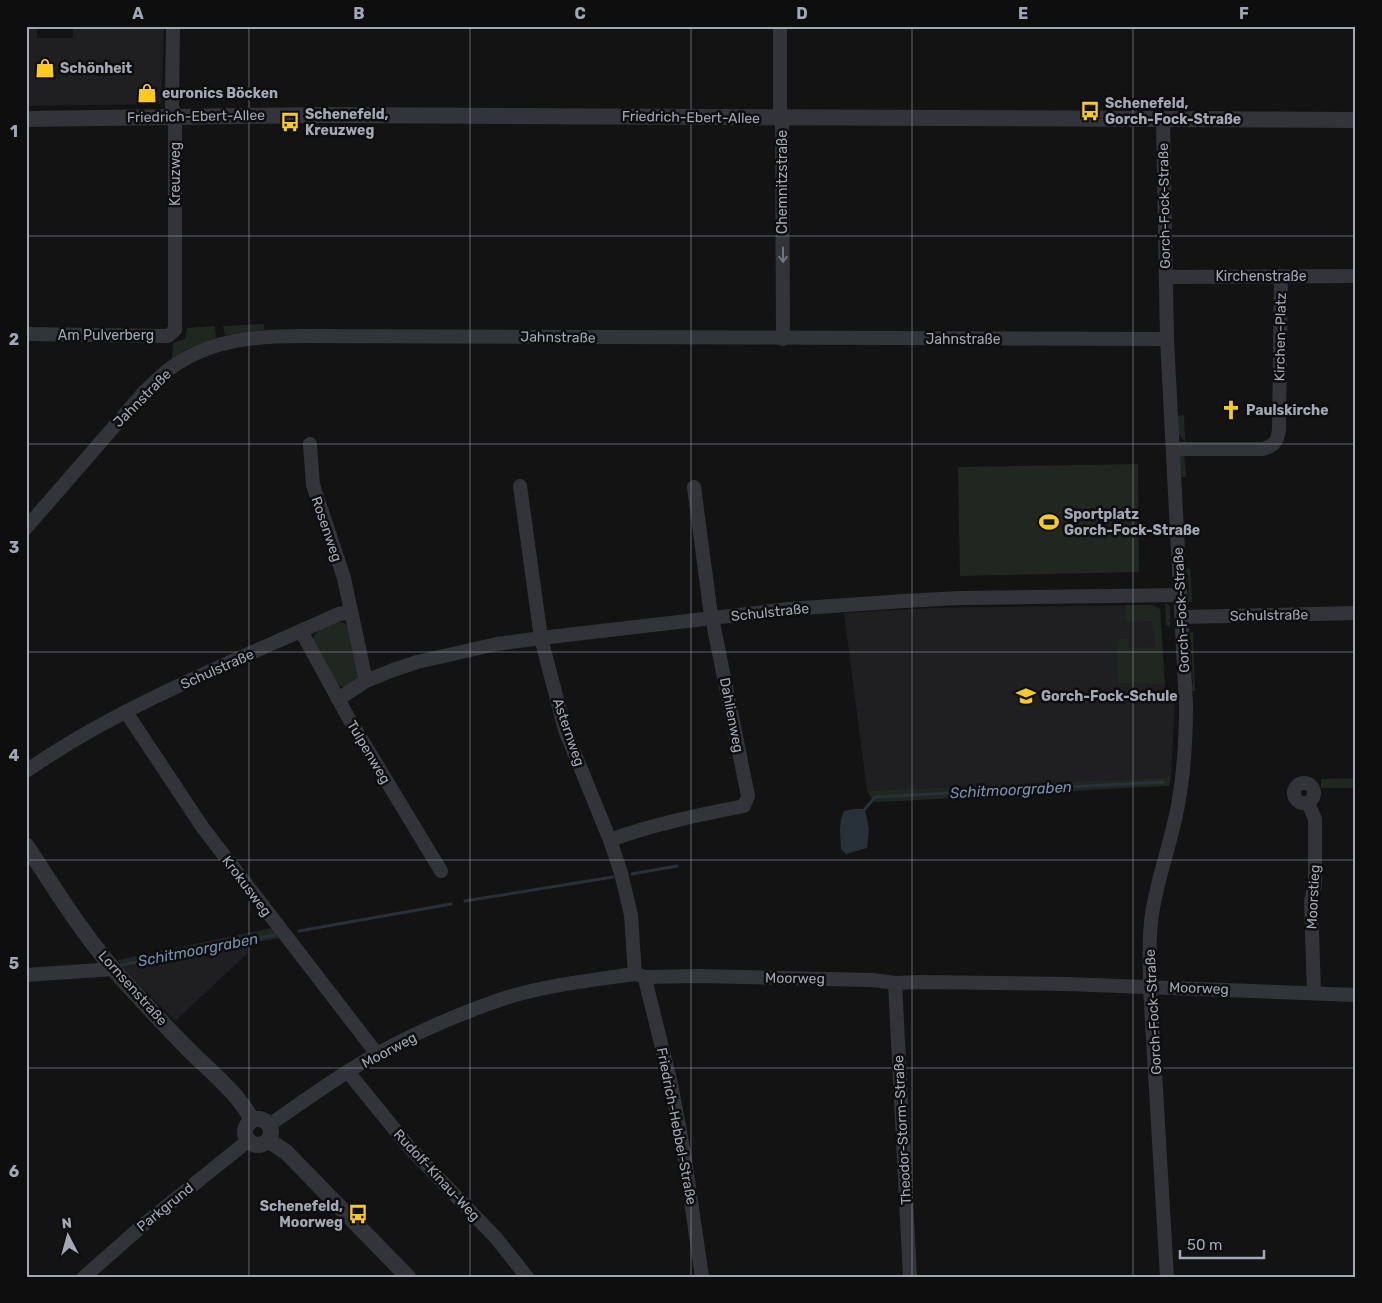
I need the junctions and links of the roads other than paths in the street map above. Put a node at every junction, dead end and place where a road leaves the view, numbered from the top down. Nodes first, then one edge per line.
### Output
1 (173, 26) edge
2 (780, 26) edge
3 (173, 116) junction
4 (782, 118) junction
5 (26, 119) edge
6 (1163, 120) junction
7 (1356, 120) edge
8 (1166, 276) junction
9 (1280, 276) junction
10 (1356, 276) edge
11 (175, 322) joint
12 (26, 334) edge
13 (782, 339) junction
14 (1167, 339) junction
15 (310, 444) dead end
16 (1173, 449) junction
17 (520, 486) dead end
18 (694, 486) dead end
19 (26, 528) edge
20 (1181, 595) junction
21 (351, 612) junction
22 (1356, 613) edge
23 (1182, 617) junction
24 (712, 618) junction
25 (301, 631) junction
26 (540, 638) junction
27 (366, 681) junction
28 (338, 700) junction
29 (126, 712) junction
30 (26, 772) edge
31 (1308, 803) dead end
32 (610, 840) junction
33 (26, 846) edge
34 (441, 871) dead end
35 (114, 969) junction
36 (26, 975) edge
37 (641, 975) junction
38 (895, 983) junction
39 (1150, 987) junction
40 (1314, 993) junction
41 (1356, 995) edge
42 (377, 1054) junction
43 (348, 1072) junction
44 (252, 1120) junction
45 (268, 1132) junction
46 (249, 1140) junction
47 (84, 1277) edge
48 (408, 1277) edge
49 (526, 1277) edge
50 (702, 1277) edge
51 (910, 1277) edge
52 (1167, 1277) edge

1 - 3 street, Kreuzweg
2 - 4 street, Chemnitzstraße
3 - 4 street, Friedrich-Ebert-Allee
3 - 5 street, Friedrich-Ebert-Allee
3 - 11 street, Kreuzweg
4 - 6 street, Friedrich-Ebert-Allee
4 -> 13 street, Chemnitzstraße
6 - 7 street, Friedrich-Ebert-Allee
6 - 8 street, Gorch-Fock-Straße
8 - 9 street, Kirchenstraße
8 - 14 street, Gorch-Fock-Straße
9 - 10 street, Kirchenstraße
9 - 16 street, Kirchen-Platz
11 - 12 street, Am Pulverberg
13 - 14 street, Jahnstraße
13 - 19 street, Jahnstraße
14 - 16 street, Gorch-Fock-Straße
15 - 21 street, Rosenweg
16 - 20 street, Gorch-Fock-Straße
17 - 26 street, Asternweg
18 - 24 street, Dahlienweg
20 - 23 street, Gorch-Fock-Straße
20 - 24 street, Schulstraße
21 - 25 street, Schulstraße
21 - 27 street
22 - 23 street, Schulstraße
23 - 39 street, Gorch-Fock-Straße
24 - 26 street, Schulstraße
24 - 32 street, Dahlienweg
25 - 28 street, Tulpenweg
25 - 29 street, Schulstraße
26 - 27 street, Schulstraße
26 - 32 street, Asternweg
27 - 28 street, Schulstraße
28 - 34 street, Tulpenweg
29 - 30 street, Schulstraße
29 - 42 street, Krokusweg
31 - 40 street, Moorstieg
32 - 37 street, Asternweg
33 - 35 street, Lornsenstraße
35 - 36 street
35 - 44 street, Lornsenstraße
37 - 38 street, Moorweg
37 - 42 street, Moorweg
37 - 50 street, Friedrich-Hebbel-Straße
38 - 39 street, Moorweg
38 - 51 street, Theodor-Storm-Straße
39 - 40 street, Moorweg
39 - 52 street, Gorch-Fock-Straße
40 - 41 street, Moorweg
42 - 43 street, Moorweg
43 - 45 street, Moorweg
43 - 49 street, Rudolf-Kinau-Weg
44 - 45 street
44 - 46 street
45 - 46 street
45 - 48 street
46 - 47 street, Parkgrund

